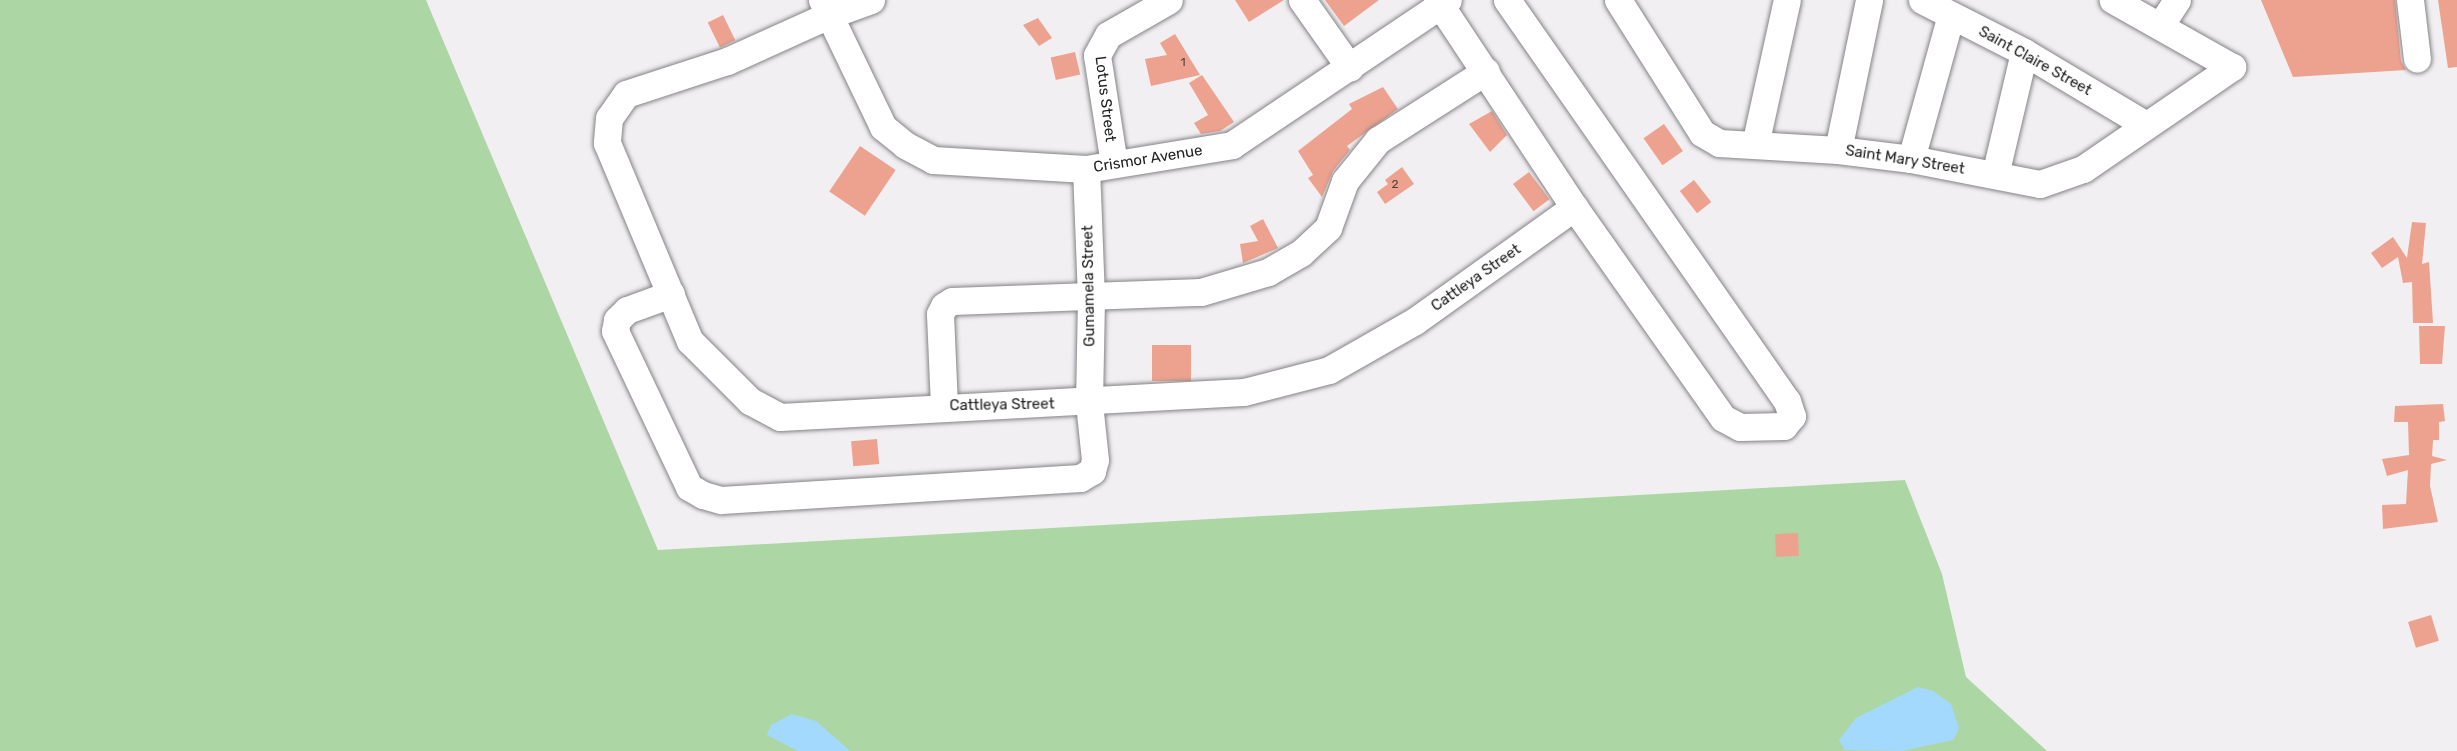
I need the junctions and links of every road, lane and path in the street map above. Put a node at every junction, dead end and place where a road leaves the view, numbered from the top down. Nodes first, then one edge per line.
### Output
1 (871, 0) edge
2 (1169, 0) edge
3 (1302, 0) edge
4 (1507, 0) edge
5 (1618, 0) edge
6 (1787, 0) edge
7 (1869, 0) edge
8 (1922, 0) edge
9 (2112, 0) edge
10 (2177, 0) edge
11 (2410, 0) edge
12 (1442, 2) edge
13 (825, 7) edge
14 (1951, 15) junction
15 (2160, 26) junction
16 (2024, 52) junction
17 (2417, 59) dead end
18 (1350, 68) junction
19 (1486, 71) junction
20 (2146, 125) junction
21 (1755, 145) junction
22 (1838, 150) junction
23 (1911, 159) junction
24 (1114, 164) junction
25 (1086, 169) junction
26 (1995, 175) junction
27 (1574, 207) junction
28 (671, 294) junction
29 (1091, 298) junction
30 (1089, 403) junction
31 (944, 406) junction

1 - 13 street, Cattleya Street
2 - 24 street, Lotus Street
3 - 18 street
4 - 27 street
5 - 21 street, Saint Mary Street
6 - 21 street
7 - 22 street
8 - 14 street, Saint Claire Street
9 - 15 street
10 - 15 street
11 - 17 street
12 - 18 street, Crismor Avenue
12 - 19 street
13 - 25 street, Crismor Avenue
13 - 28 street, Cattleya Street
14 - 16 street, Saint Claire Street
14 - 23 street
15 - 20 street, Saint Mary Street
16 - 20 street, Saint Claire Street
16 - 26 street
18 - 24 street, Crismor Avenue
19 - 27 street
19 - 29 street
20 - 26 street, Saint Mary Street
21 - 22 street, Saint Mary Street
22 - 23 street, Saint Mary Street
23 - 26 street, Saint Mary Street
24 - 25 street, Crismor Avenue
25 - 29 street, Gumamela Street
27 - 30 street, Cattleya Street
28 - 30 street, Gumamela Street
28 - 31 street, Cattleya Street
29 - 30 street, Gumamela Street
29 - 31 street
30 - 31 street, Cattleya Street

